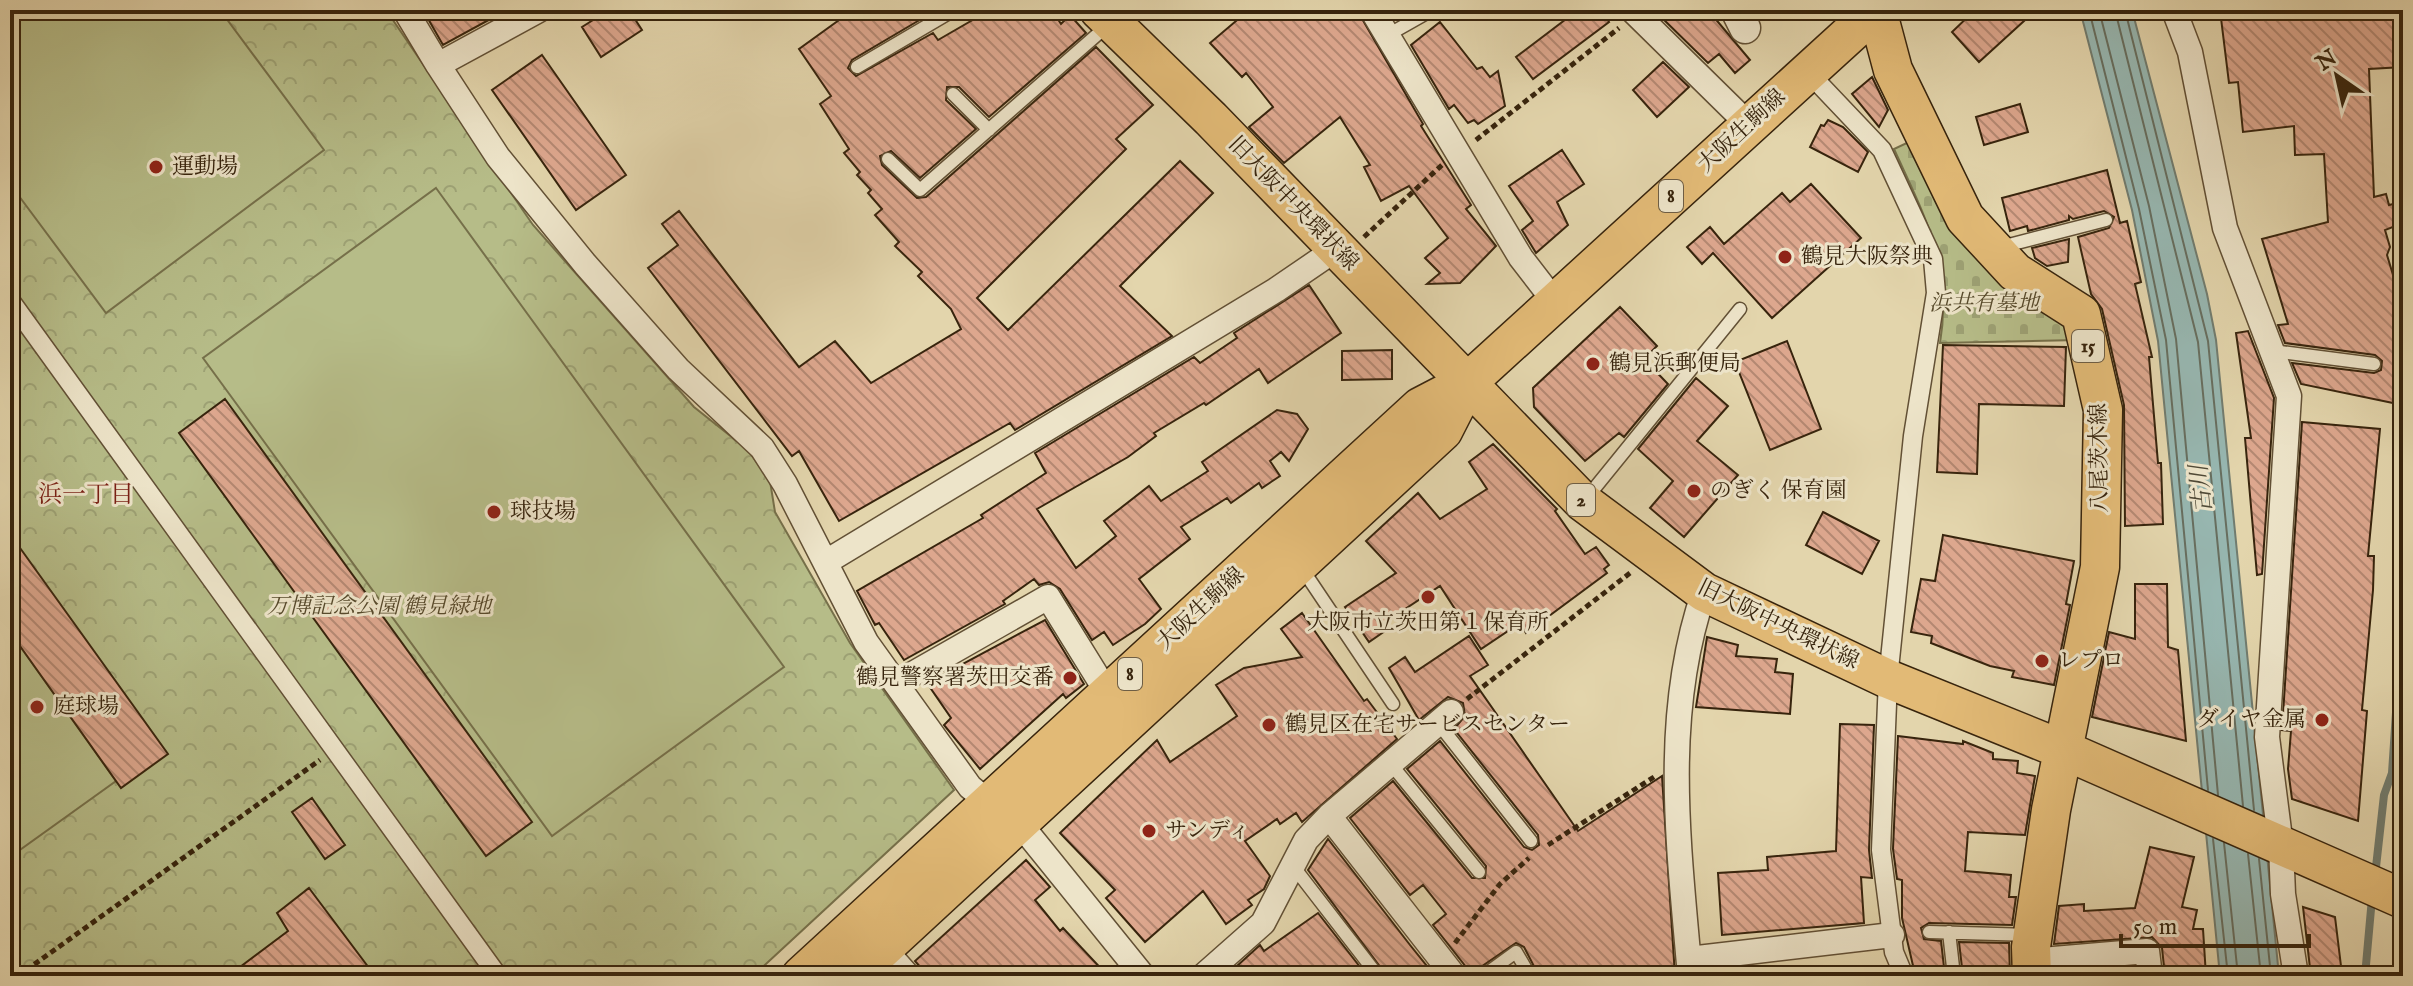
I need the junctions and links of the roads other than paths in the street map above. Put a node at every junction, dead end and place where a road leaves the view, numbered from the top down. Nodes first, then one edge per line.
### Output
1 (405, 10) edge
2 (539, 10) edge
3 (954, 10) edge
4 (1372, 10) edge
5 (1432, 10) edge
6 (1877, 10) edge
7 (2174, 10) edge
8 (1633, 12) edge
9 (1105, 16) edge
10 (1386, 36) junction
11 (438, 65) junction
12 (857, 67) dead end
13 (1807, 71) junction
14 (953, 94) dead end
15 (1749, 125) junction
16 (989, 130) junction
17 (888, 159) dead end
18 (2106, 220) dead end
19 (1993, 248) junction
20 (1340, 253) junction
21 (10, 300) edge
22 (1555, 302) junction
23 (1740, 309) dead end
24 (2273, 351) junction
25 (2374, 364) dead end
26 (1468, 382) junction
27 (1583, 502) junction
28 (826, 562) junction
29 (1299, 563) junction
30 (1704, 592) junction
31 (1888, 679) junction
32 (897, 683) junction
33 (1108, 694) junction
34 (1393, 704) dead end
35 (1444, 717) joint
36 (2066, 751) junction
37 (1390, 763) junction
38 (1003, 814) junction
39 (1329, 816) junction
40 (1531, 841) dead end
41 (2276, 844) junction
42 (1293, 866) junction
43 (1479, 872) dead end
44 (2402, 899) edge
45 (1929, 932) dead end
46 (1949, 932) junction
47 (1892, 935) junction
48 (883, 948) junction
49 (2032, 957) edge
50 (1689, 967) edge
51 (1448, 968) edge
52 (498, 976) edge
53 (801, 976) edge
54 (853, 976) edge
55 (908, 976) edge
56 (1143, 976) edge
57 (1203, 976) edge
58 (1378, 976) edge
59 (1483, 976) edge
60 (1530, 976) edge
61 (1904, 976) edge
62 (1954, 976) edge
63 (2150, 976) edge
64 (2296, 976) edge

1 - 11 street
2 - 11 street
3 - 12 lane
4 - 10 street
5 - 10 lane
6 - 13 main road, 大阪生駒線 / 8
6 - 19 main road, 八尾茨木線 / 15
7 - 24 street
8 - 15 street
9 - 16 lane
9 - 20 main road, 旧大阪中央環状線 / 2
10 - 22 street
11 - 28 street
13 - 15 main road, 大阪生駒線 / 8
13 - 31 street
14 - 16 lane
15 - 22 main road, 大阪生駒線 / 8
16 - 17 lane
18 - 19 lane
19 - 36 main road, 八尾茨木線 / 15
20 - 26 main road, 旧大阪中央環状線 / 2
20 - 28 street
21 - 52 street
22 - 26 main road, 大阪生駒線 / 8
23 - 27 lane
24 - 25 lane
24 - 41 street
26 - 27 main road, 旧大阪中央環状線 / 2
26 - 29 main road, 大阪生駒線 / 8
26 - 33 main road, 大阪生駒線 / 8
27 - 30 main road, 旧大阪中央環状線 / 2
28 - 32 street
29 - 34 lane
29 - 38 main road, 大阪生駒線 / 8
30 - 31 main road, 旧大阪中央環状線 / 2
30 - 50 street
31 - 36 main road, 旧大阪中央環状線 / 2
31 - 47 street
32 - 33 street
32 - 38 street
33 - 38 main road, 大阪生駒線 / 8
35 - 37 street
35 - 40 lane
36 - 41 main road, 旧大阪中央環状線 / 2
36 - 49 main road, 八尾茨木線 / 15
37 - 39 street
37 - 43 lane
38 - 48 main road, 大阪生駒線 / 8
38 - 53 main road, 大阪生駒線 / 8
38 - 56 street
39 - 42 street
39 - 51 street
41 - 44 main road, 旧大阪中央環状線 / 2
41 - 64 street
42 - 57 street
42 - 58 lane
45 - 46 lane
46 - 49 lane
46 - 62 lane
47 - 50 street
47 - 61 street
48 - 54 main road, 大阪生駒線 / 8
48 - 55 street
49 - 63 street
59 - 60 lane

